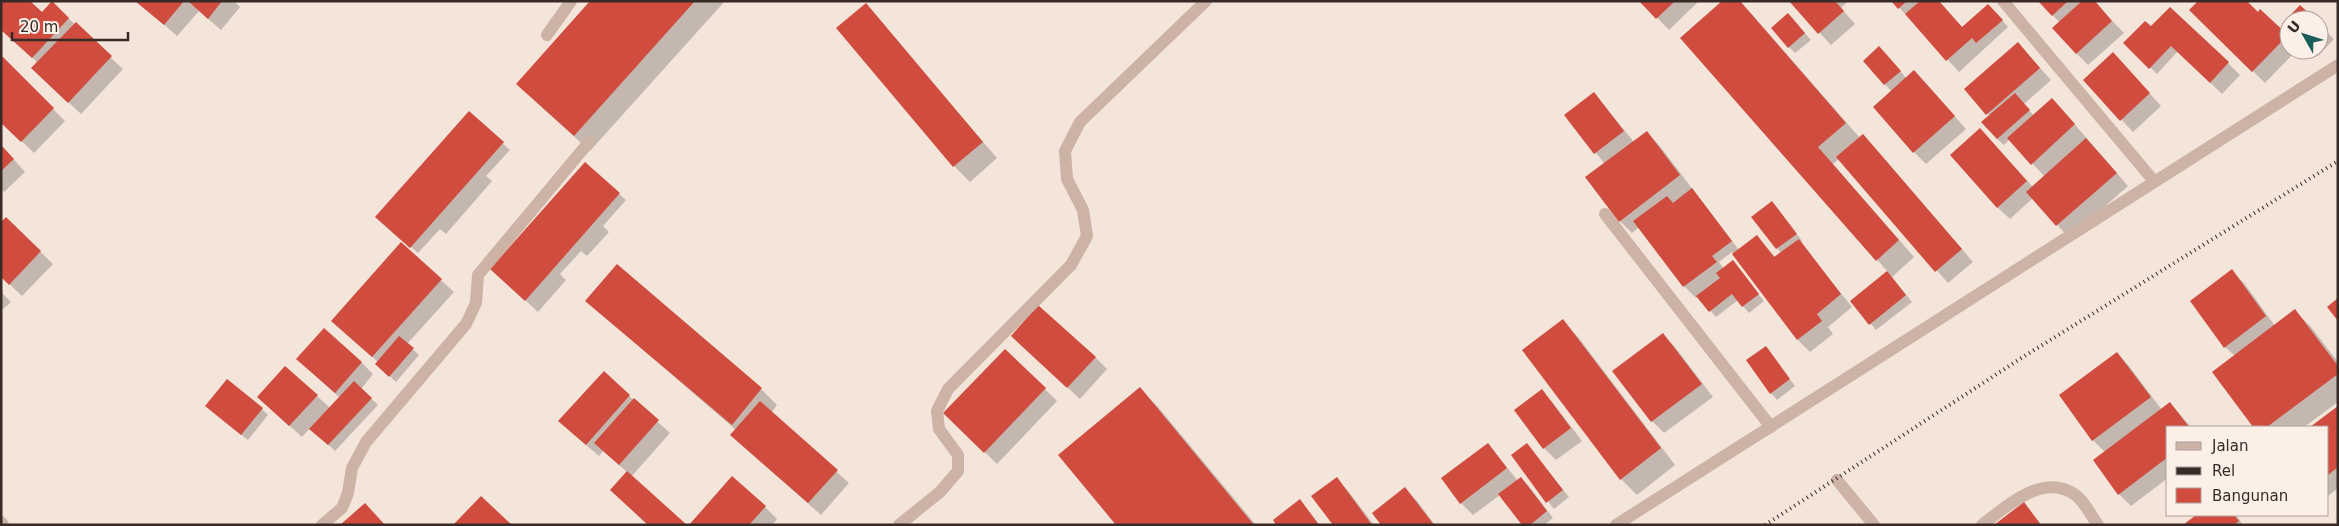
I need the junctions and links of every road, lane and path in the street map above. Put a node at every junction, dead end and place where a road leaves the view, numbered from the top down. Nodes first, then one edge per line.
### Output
1 (571, 1) edge
2 (1206, 1) edge
3 (2003, 1) edge
4 (547, 35) dead end
5 (2338, 65) edge
6 (589, 142) dead end
7 (2153, 180) junction
8 (1605, 214) dead end
9 (1771, 427) junction
10 (1837, 480) dead end
11 (322, 525) edge
12 (899, 525) edge
13 (1616, 525) edge
14 (1874, 525) edge
15 (1982, 525) edge
16 (2098, 525) edge

1 - 4 street
2 - 12 street
3 - 7 street
5 - 7 street
6 - 11 street
7 - 9 street
8 - 9 street
9 - 13 street
10 - 14 street
15 - 16 street

